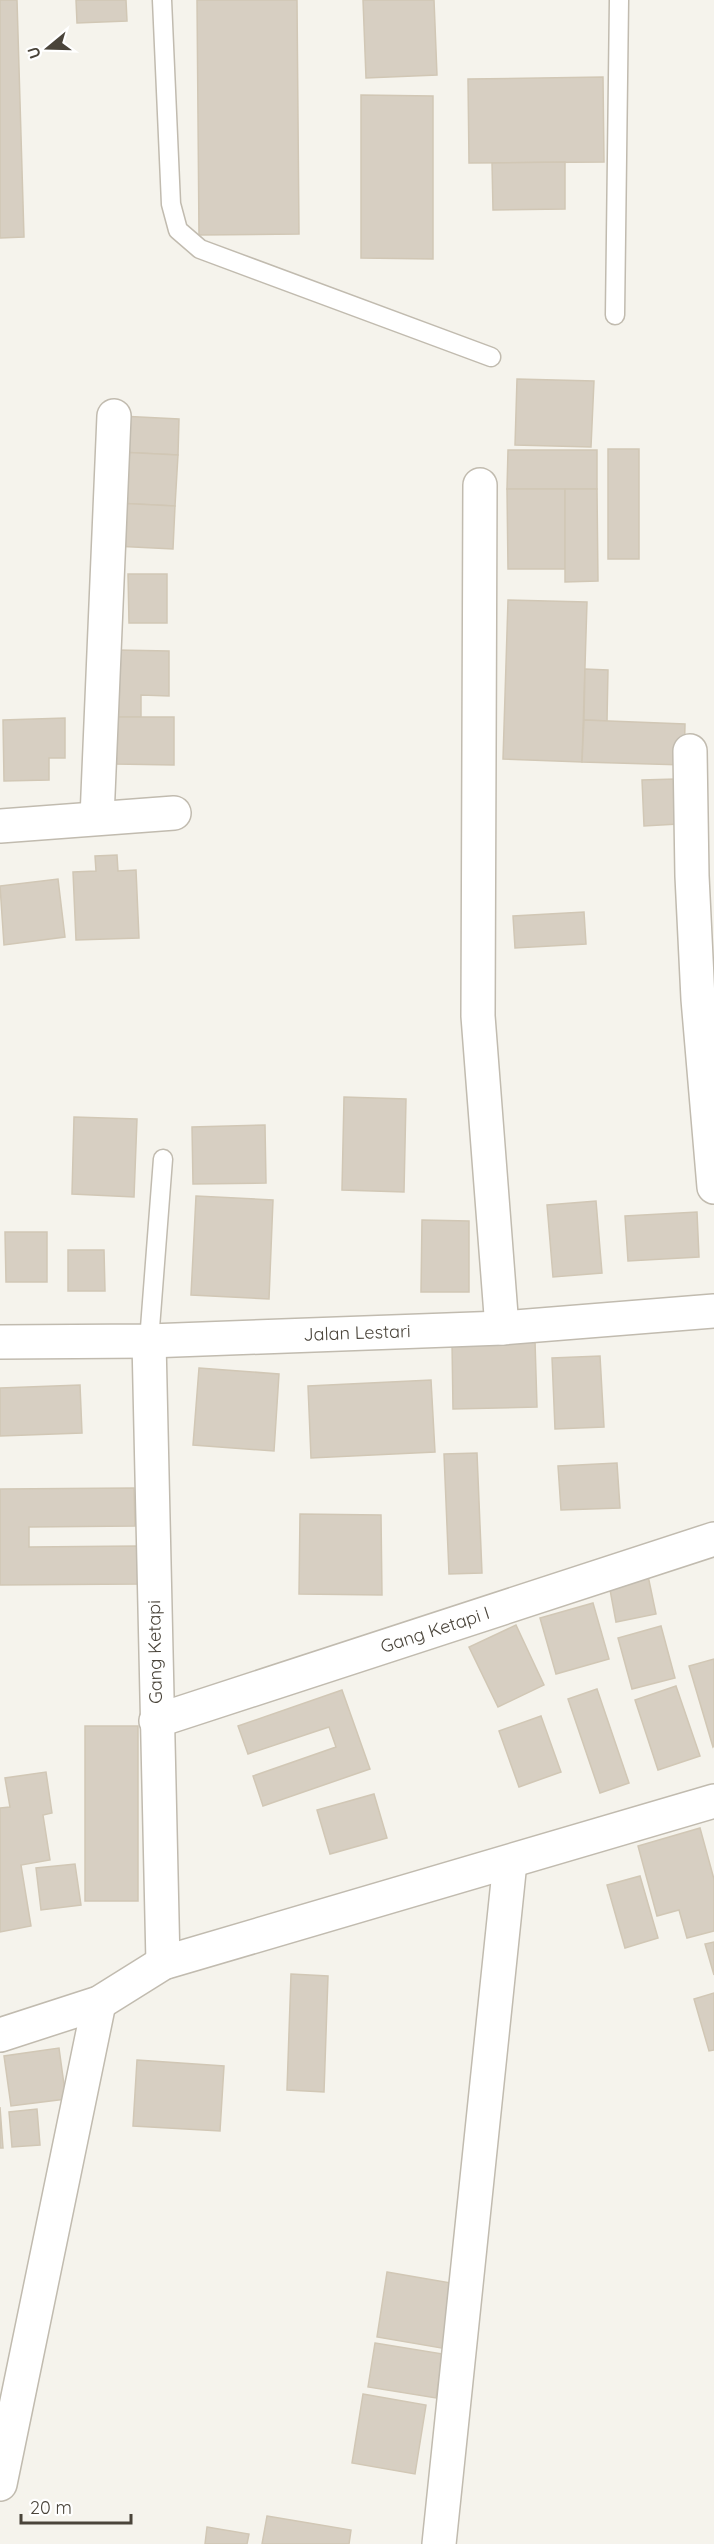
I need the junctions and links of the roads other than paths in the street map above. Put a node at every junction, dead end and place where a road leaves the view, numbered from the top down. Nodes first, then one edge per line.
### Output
1 (162, 0) edge
2 (619, 0) edge
3 (615, 315) dead end
4 (491, 357) dead end
5 (114, 417) dead end
6 (480, 485) dead end
7 (690, 751) dead end
8 (174, 813) dead end
9 (98, 818) junction
10 (0, 826) edge
11 (163, 1159) dead end
12 (714, 1187) edge
13 (714, 1311) edge
14 (502, 1328) junction
15 (149, 1341) junction
16 (0, 1342) edge
17 (714, 1539) edge
18 (156, 1721) junction
19 (714, 1801) edge
20 (510, 1862) junction
21 (163, 1963) junction
22 (99, 2002) junction
23 (0, 2036) edge
24 (0, 2484) edge
25 (439, 2544) edge

1 - 4 lane
2 - 3 lane
5 - 9 street
6 - 14 street
7 - 12 street
8 - 9 street
9 - 10 street
11 - 15 lane
13 - 14 street, Jalan Lestari
14 - 15 street, Jalan Lestari
15 - 16 street, Jalan Lestari
15 - 18 street, Gang Ketapi
17 - 18 street, Gang Ketapi I
18 - 21 street, Gang Ketapi
19 - 20 street
20 - 21 street
20 - 25 street
21 - 22 street
22 - 23 street
22 - 24 street

